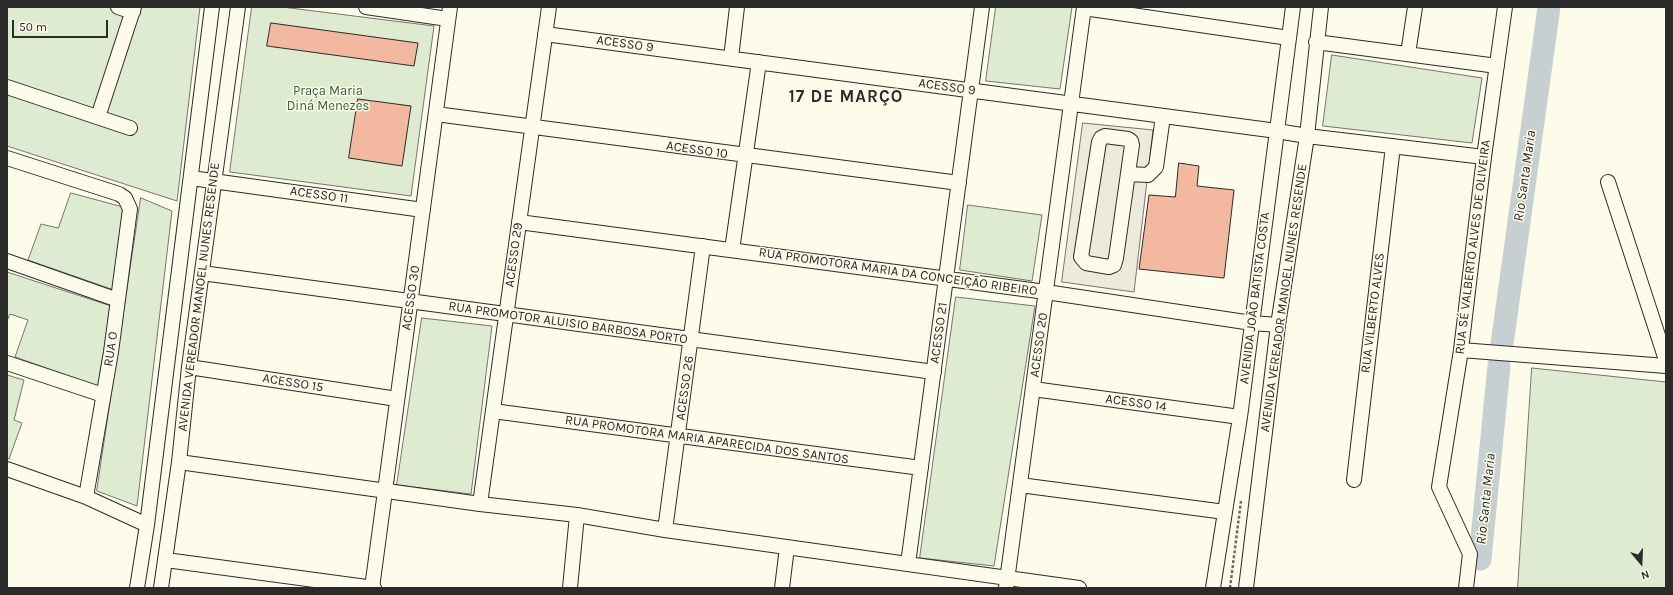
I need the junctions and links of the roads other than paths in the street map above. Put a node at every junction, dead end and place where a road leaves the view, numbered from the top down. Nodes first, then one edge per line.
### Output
1 (118, 7) edge
2 (212, 7) edge
3 (238, 7) edge
4 (366, 7) edge
5 (548, 7) edge
6 (737, 7) edge
7 (982, 7) edge
8 (1293, 7) edge
9 (1320, 7) edge
10 (1415, 7) edge
11 (1505, 7) edge
12 (1084, 8) edge
13 (134, 10) edge
14 (449, 13) edge
15 (545, 34) junction
16 (1289, 38) junction
17 (1316, 42) junction
18 (1408, 54) junction
19 (731, 58) junction
20 (759, 62) junction
21 (1497, 66) junction
22 (7, 87) edge
23 (971, 90) junction
24 (1071, 103) junction
25 (436, 114) junction
26 (1163, 116) junction
27 (98, 117) junction
28 (532, 127) junction
29 (130, 128) dead end
30 (1277, 131) junction
31 (1307, 136) junction
32 (1393, 146) junction
33 (746, 156) junction
34 (1484, 157) junction
35 (7, 158) edge
36 (1129, 174) junction
37 (191, 178) junction
38 (214, 180) junction
39 (1608, 182) dead end
40 (959, 183) junction
41 (423, 210) junction
42 (519, 222) junction
43 (704, 246) junction
44 (732, 250) junction
45 (7, 261) edge
46 (202, 274) junction
47 (946, 279) junction
48 (1046, 292) junction
49 (118, 300) junction
50 (410, 302) junction
51 (506, 315) junction
52 (1252, 323) junction
53 (1278, 325) junction
54 (691, 340) junction
55 (1461, 350) junction
56 (1666, 360) edge
57 (7, 363) edge
58 (1666, 366) edge
59 (189, 367) junction
60 (934, 372) junction
61 (1033, 389) junction
62 (103, 395) junction
63 (397, 399) junction
64 (493, 411) junction
65 (1240, 417) junction
66 (678, 436) junction
67 (179, 462) junction
68 (921, 468) junction
69 (7, 469) edge
70 (1354, 480) dead end
71 (1020, 485) junction
72 (385, 491) junction
73 (86, 497) junction
74 (480, 504) junction
75 (1225, 512) junction
76 (577, 515) junction
77 (147, 525) junction
78 (665, 530) junction
79 (787, 546) junction
80 (166, 560) junction
81 (908, 564) junction
82 (1007, 583) edge
83 (137, 588) edge
84 (162, 588) edge
85 (373, 588) edge
86 (570, 588) edge
87 (782, 588) edge
88 (1079, 588) edge
89 (1213, 588) edge
90 (1246, 588) edge
91 (1466, 588) edge

1 - 13 street
2 - 37 street, AVENIDA VEREADOR MANOEL NUNES RESENDE
3 - 38 street, AVENIDA VEREADOR MANOEL NUNES RESENDE
4 - 14 street
5 - 15 street, ACESSO 29
6 - 19 street
7 - 23 street, ACESSO 21
8 - 16 street, AVENIDA JOÃO BATISTA COSTA
9 - 17 street, AVENIDA VEREADOR MANOEL NUNES RESENDE
10 - 18 street
11 - 21 street, RUA SÉ VALBERTO ALVES DE OLIVEIRA
12 - 16 street
12 - 24 street, ACESSO 20
13 - 27 street
14 - 25 street, ACESSO 30
15 - 19 street, ACESSO 9
15 - 28 street, ACESSO 29
16 - 30 street, AVENIDA JOÃO BATISTA COSTA
17 - 18 street
17 - 31 street, AVENIDA VEREADOR MANOEL NUNES RESENDE
18 - 21 street
19 - 20 street, ACESSO 9
20 - 23 street, ACESSO 9
20 - 33 street
21 - 34 street, RUA SÉ VALBERTO ALVES DE OLIVEIRA
22 - 27 street
23 - 24 street, ACESSO 9
23 - 40 street, ACESSO 21
24 - 26 street, ACESSO 9
24 - 48 street, ACESSO 20
25 - 28 street, ACESSO 10
25 - 41 street, ACESSO 30
26 - 30 street, ACESSO 9
26 - 36 street
27 - 29 street
28 - 33 street, ACESSO 10
28 - 42 street, ACESSO 29
30 - 31 street, ACESSO 9
30 - 52 street, AVENIDA JOÃO BATISTA COSTA
31 - 32 street, ACESSO 9
31 - 53 street, AVENIDA VEREADOR MANOEL NUNES RESENDE
32 - 34 street, ACESSO 9
32 - 70 street, RUA VILBERTO ALVES
33 - 40 street, ACESSO 10
33 - 44 street
34 - 55 street, RUA SÉ VALBERTO ALVES DE OLIVEIRA
35 - 49 street, RUA O
36 - 36 street
37 - 38 street, ACESSO 11
37 - 77 street, AVENIDA VEREADOR MANOEL NUNES RESENDE
38 - 41 street, ACESSO 11
38 - 46 street, AVENIDA VEREADOR MANOEL NUNES RESENDE
39 - 56 street
40 - 47 street, ACESSO 21
41 - 50 street, ACESSO 30
42 - 43 street, RUA PROMOTORA MARIA DA CONCEIÇÃO RIBEIRO
42 - 51 street, ACESSO 29
43 - 44 street, RUA PROMOTORA MARIA DA CONCEIÇÃO RIBEIRO
43 - 54 street, ACESSO 26
44 - 47 street, RUA PROMOTORA MARIA DA CONCEIÇÃO RIBEIRO
45 - 49 street
46 - 50 street, RUA PROMOTOR ALUISIO BARBOSA PORTO
46 - 59 street, AVENIDA VEREADOR MANOEL NUNES RESENDE
47 - 48 street, RUA PROMOTORA MARIA DA CONCEIÇÃO RIBEIRO
47 - 60 street, ACESSO 21
48 - 52 street, RUA PROMOTORA MARIA DA CONCEIÇÃO RIBEIRO
48 - 61 street, ACESSO 20
49 - 62 street, RUA O
50 - 51 street, RUA PROMOTOR ALUISIO BARBOSA PORTO
50 - 63 street, ACESSO 30
51 - 54 street, RUA PROMOTOR ALUISIO BARBOSA PORTO
51 - 64 street, ACESSO 29
52 - 53 street, RUA PROMOTORA MARIA DA CONCEIÇÃO RIBEIRO
52 - 65 street, AVENIDA JOÃO BATISTA COSTA
53 - 90 street, AVENIDA VEREADOR MANOEL NUNES RESENDE
54 - 60 street, RUA PROMOTOR ALUISIO BARBOSA PORTO
54 - 66 street, ACESSO 26
55 - 58 street
55 - 91 street, RUA SÉ VALBERTO ALVES DE OLIVEIRA
57 - 62 street
59 - 63 street, ACESSO 15
59 - 67 street, AVENIDA VEREADOR MANOEL NUNES RESENDE
60 - 68 street, ACESSO 21
61 - 65 street, ACESSO 14
61 - 71 street, ACESSO 20
62 - 73 street, RUA O
63 - 72 street, ACESSO 30
64 - 66 street, RUA PROMOTORA MARIA APARECIDA DOS SANTOS
64 - 74 street, ACESSO 29
65 - 75 street, AVENIDA JOÃO BATISTA COSTA
66 - 68 street, RUA PROMOTORA MARIA APARECIDA DOS SANTOS
66 - 78 street, ACESSO 26
67 - 72 street
67 - 80 street, AVENIDA VEREADOR MANOEL NUNES RESENDE
68 - 81 street, ACESSO 21
69 - 73 street
71 - 75 street
71 - 82 street, ACESSO 20
72 - 74 street
72 - 85 street, ACESSO 30
73 - 77 street
74 - 76 street
75 - 89 street, AVENIDA JOÃO BATISTA COSTA
76 - 78 street
76 - 86 street
77 - 83 street, AVENIDA VEREADOR MANOEL NUNES RESENDE
78 - 79 street
79 - 81 street
79 - 87 street
80 - 84 street, AVENIDA VEREADOR MANOEL NUNES RESENDE
80 - 85 street
81 - 82 street
82 - 88 street

